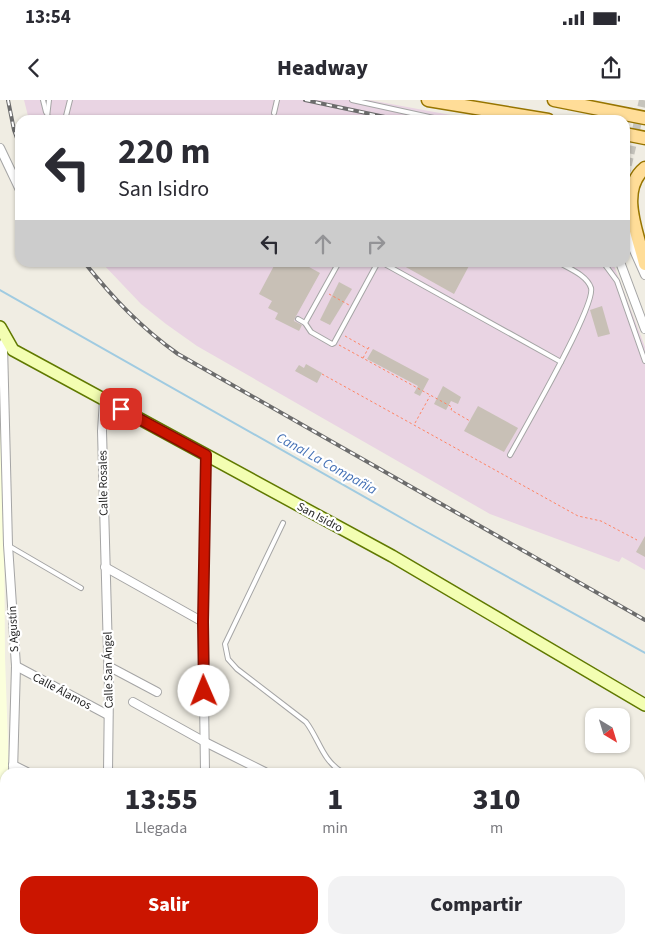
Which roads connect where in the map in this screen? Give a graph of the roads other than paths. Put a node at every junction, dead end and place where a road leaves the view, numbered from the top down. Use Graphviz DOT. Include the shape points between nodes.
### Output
graph roads {
  1 [pos="44,100"];
  2 [pos="49,100"];
  3 [pos="70,100"];
  4 [pos="277,100"];
  5 [pos="352,100"];
  6 [pos="428,100"];
  7 [pos="554,100"];
  8 [pos="274,113"];
  9 [pos="47,115"];
  10 [pos="48,115"];
  11 [pos="67,115"];
  12 [pos="420,115"];
  13 [pos="507,115"];
  14 [pos="630,115"];
  15 [pos="630,115"];
  16 [pos="645,118"];
  17 [pos="630,135"];
  18 [pos="645,138"];
  19 [pos="0,148"];
  20 [pos="645,168"];
  21 [pos="15,180"];
  22 [pos="630,241"];
  23 [pos="645,264"];
  24 [pos="337,267"];
  25 [pos="377,267"];
  26 [pos="389,267"];
  27 [pos="566,267"];
  28 [pos="607,267"];
  29 [pos="622,267"];
  30 [pos="645,276"];
  31 [pos="298,319"];
  32 [pos="305,322"];
  33 [pos="645,330"];
  34 [pos="2,336"];
  35 [pos="645,361"];
  36 [pos="561,362"];
  37 [pos="104,400"];
  38 [pos="206,455"];
  39 [pos="510,455"];
  40 [pos="283,523"];
  41 [pos="8,545"];
  42 [pos="105,567"];
  43 [pos="81,588"];
  44 [pos="203,622"];
  45 [pos="16,666"];
  46 [pos="108,666"];
  47 [pos="157,692"];
  48 [pos="133,702"];
  49 [pos="645,706"];
  50 [pos="108,715"];
  51 [pos="205,742"];
  52 [pos="13,768"];
  53 [pos="108,768"];
  54 [pos="205,768"];
  55 [pos="257,768"];
  56 [pos="337,768"];
  1 -- 9 [label="lane"];
  2 -- 10 [label="lane"];
  3 -- 11 [label="lane"];
  4 -- 8 [label="lane"];
  5 -- 12 [label="lane"];
  6 -- 13 [label="main road"];
  7 -- 15 [label="main road"];
  14 -- 16 [label="main road"];
  17 -- 18 [label="main road"];
  19 -- 21 [label="street"];
  20 -- 23 [label="main road" via="634,181 631,206"];
  22 -- 30 [label="street"];
  24 -- 32 [label="lane"];
  25 -- 32 [label="lane" via="332,344 311,332"];
  26 -- 36 [label="lane"];
  27 -- 36 [label="lane" via="585,279 592,290"];
  28 -- 35 [label="lane" via="617,281"];
  29 -- 33 [label="street"];
  31 -- 32 [label="lane"];
  34 -- 37 [label="main road, San Isidro" via="13,350"];
  34 -- 41 [label="street, S Agustín"];
  36 -- 39 [label="lane"];
  37 -- 38 [label="main road, San Isidro"];
  37 -- 42 [label="street, Calle Rosales"];
  38 -- 44 [label="street"];
  38 -- 49 [label="main road, San Isidro" via="392,556"];
  40 -- 56 [label="lane" via="225,644 228,659 306,722 327,760"];
  41 -- 43 [label="lane"];
  41 -- 45 [label="street, S Agustín"];
  42 -- 44 [label="street"];
  42 -- 46 [label="street, Calle San Ángel"];
  44 -- 51 [label="street"];
  45 -- 50 [label="street, Calle Álamos"];
  45 -- 52 [label="street, S Agustín"];
  46 -- 47 [label="street"];
  46 -- 50 [label="street, Calle San Ángel"];
  48 -- 51 [label="street"];
  50 -- 53 [label="street, Calle San Ángel"];
  51 -- 54 [label="street"];
  51 -- 55 [label="street"];
}
